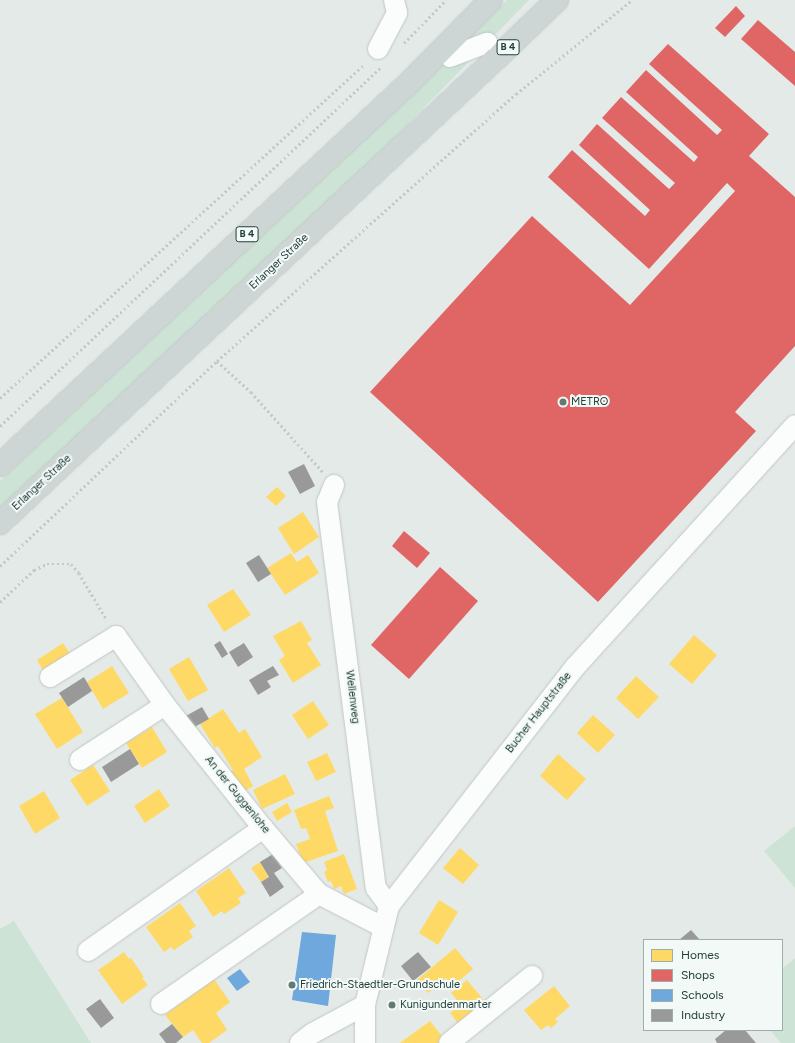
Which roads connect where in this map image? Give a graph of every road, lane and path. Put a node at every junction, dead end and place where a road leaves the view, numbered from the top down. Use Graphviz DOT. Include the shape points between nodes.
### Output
graph roads {
  1 [pos="394,0"];
  2 [pos="446,0"];
  3 [pos="491,0"];
  4 [pos="557,0"];
  5 [pos="632,0"];
  6 [pos="487,43"];
  7 [pos="403,44"];
  8 [pos="380,57"];
  9 [pos="450,57"];
  10 [pos="217,361"];
  11 [pos="0,398"];
  12 [pos="795,425"];
  13 [pos="0,426"];
  14 [pos="0,466"];
  15 [pos="334,485"];
  16 [pos="0,523"];
  17 [pos="0,566"];
  18 [pos="0,602"];
  19 [pos="116,636"];
  20 [pos="50,677"];
  21 [pos="165,705"];
  22 [pos="80,760"];
  23 [pos="263,828"];
  24 [pos="319,894"];
  25 [pos="389,906"];
  26 [pos="383,927"];
  27 [pos="88,951"];
  28 [pos="532,976"];
  29 [pos="161,1004"];
  30 [pos="365,1005"];
  31 [pos="300,1043"];
  32 [pos="365,1043"];
  33 [pos="449,1043"];
  1 -- 8 [label="street" via="397,13"];
  2 -- 7 [label="path"];
  3 -- 14 [label="main road, B 4" via="410,82"];
  4 -- 16 [label="main road, Erlanger Straße / B 4"];
  5 -- 10 [label="path" via="516,94"];
  6 -- 9 [label="street"];
  8 -- 11 [label="path" via="367,62"];
  8 -- 13 [label="path"];
  10 -- 15 [label="path" via="256,398"];
  10 -- 17 [label="path"];
  12 -- 25 [label="street, Bucher Hauptstraße" via="575,667"];
  15 -- 25 [label="street, Wellenweg" via="327,502 376,888"];
  18 -- 19 [label="path" via="34,570 47,564 71,564 79,573"];
  19 -- 20 [label="street"];
  19 -- 21 [label="street, An der Guggenlohe"];
  21 -- 22 [label="street"];
  21 -- 23 [label="street, An der Guggenlohe"];
  23 -- 24 [label="street, An der Guggenlohe"];
  23 -- 27 [label="street"];
  24 -- 26 [label="street, An der Guggenlohe"];
  24 -- 29 [label="street"];
  25 -- 26 [label="street, Bucher Hauptstraße"];
  26 -- 30 [label="street, Bucher Hauptstraße"];
  28 -- 33 [label="street"];
  30 -- 31 [label="street" via="313,1033"];
  30 -- 32 [label="street, Bucher Hauptstraße"];
}
